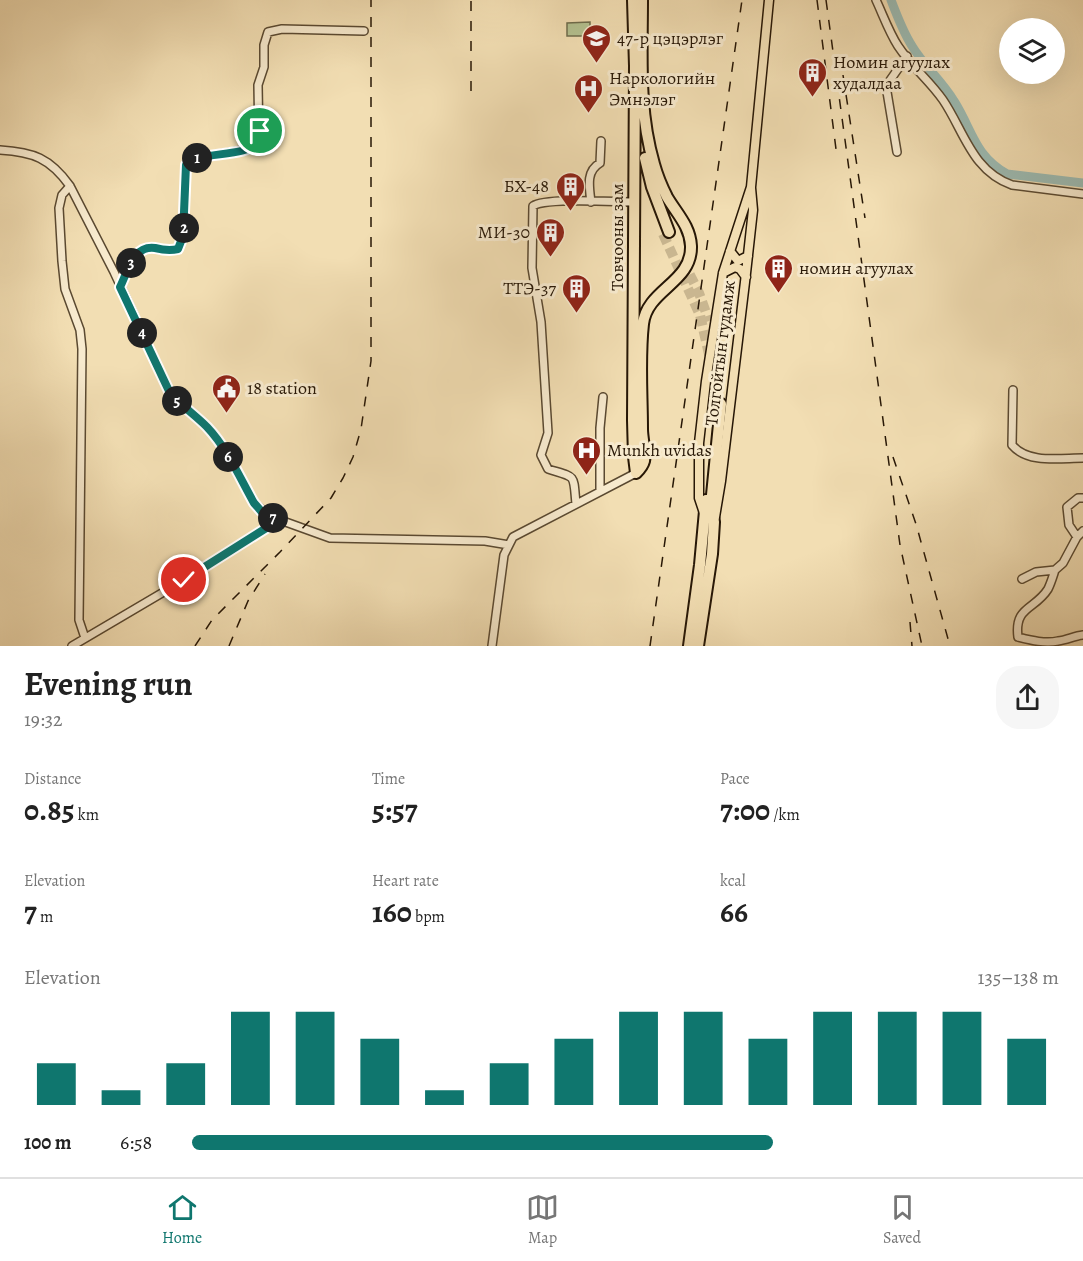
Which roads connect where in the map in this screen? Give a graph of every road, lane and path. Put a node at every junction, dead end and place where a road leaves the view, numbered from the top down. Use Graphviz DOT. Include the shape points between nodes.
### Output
graph roads {
  1 [pos="633,0"];
  2 [pos="642,0"];
  3 [pos="769,0"];
  4 [pos="876,0"];
  5 [pos="364,31"];
  6 [pos="907,56"];
  7 [pos="646,132"];
  8 [pos="601,141"];
  9 [pos="634,142"];
  10 [pos="0,150"];
  11 [pos="897,152"];
  12 [pos="70,186"];
  13 [pos="751,188"];
  14 [pos="1083,194"];
  15 [pos="591,202"];
  16 [pos="633,202"];
  17 [pos="730,251"];
  18 [pos="748,256"];
  19 [pos="723,273"];
  20 [pos="746,277"];
  21 [pos="120,287"];
  22 [pos="1013,390"];
  23 [pos="603,398"];
  24 [pos="1083,458"];
  25 [pos="636,473"];
  26 [pos="600,490"];
  27 [pos="1083,498"];
  28 [pos="576,504"];
  29 [pos="704,513"];
  30 [pos="279,520"];
  31 [pos="714,522"];
  32 [pos="1081,533"];
  33 [pos="509,545"];
  34 [pos="1055,570"];
  35 [pos="1022,579"];
  36 [pos="1083,635"];
  37 [pos="85,638"];
  38 [pos="72,646"];
  39 [pos="492,646"];
  40 [pos="689,646"];
  41 [pos="698,646"];
  1 -- 9 [label="highway, Товчооны зам"];
  2 -- 7 [label="highway, Товчооны зам" via="641,97"];
  3 -- 13 [label="main road, Толгойтын гудамж"];
  4 -- 6 [label="street" via="898,46"];
  5 -- 21 [label="street" via="268,32 258,85 259,144 198,158 186,165 183,236 178,249 142,249"];
  6 -- 11 [label="street" via="886,87"];
  6 -- 14 [label="street" via="944,101 975,157 988,171 1003,182"];
  7 -- 9 [label="highway" via="643,149 666,233 648,198"];
  7 -- 25 [label="highway, Товчооны зам" via="658,177 688,229 691,248 683,272 654,297 644,317 644,460"];
  8 -- 15 [label="street" via="600,163 592,167 589,175"];
  9 -- 16 [label="highway, Товчооны зам"];
  10 -- 12 [label="street" via="40,157 51,163"];
  12 -- 21 [label="street"];
  12 -- 37 [label="street" via="60,201 58,215 64,282 82,349 79,620"];
  13 -- 17 [label="main road, Толгойтын гудамж"];
  13 -- 18 [label="main road, Толгойтын гудамж"];
  15 -- 16 [label="street"];
  15 -- 28 [label="street" via="536,204 531,223 548,433 541,455 548,469 568,473 574,479"];
  16 -- 25 [label="highway, Товчооны зам"];
  17 -- 18 [label="main road" via="738,261"];
  17 -- 19 [label="main road, Толгойтын гудамж"];
  18 -- 20 [label="main road, Толгойтын гудамж"];
  19 -- 20 [label="main road" via="735,267"];
  19 -- 29 [label="main road, Толгойтын гудамж" via="699,443 699,498"];
  20 -- 31 [label="main road, Толгойтын гудамж"];
  21 -- 30 [label="street" via="169,391 219,443 254,503"];
  22 -- 24 [label="street" via="1012,445 1017,451 1025,456"];
  23 -- 26 [label="street"];
  25 -- 26 [label="street"];
  26 -- 28 [label="street"];
  27 -- 32 [label="street" via="1067,507 1069,525 1077,537"];
  28 -- 33 [label="street" via="521,532"];
  29 -- 31 [label="highway" via="718,406 711,505"];
  29 -- 40 [label="highway"];
  30 -- 33 [label="street" via="330,538"];
  30 -- 37 [label="street"];
  31 -- 41 [label="highway"];
  32 -- 34 [label="street"];
  33 -- 39 [label="street" via="504,555"];
  34 -- 35 [label="street" via="1036,572"];
  34 -- 36 [label="street" via="1048,589 1016,623 1018,637 1057,642"];
  37 -- 38 [label="street"];
}
